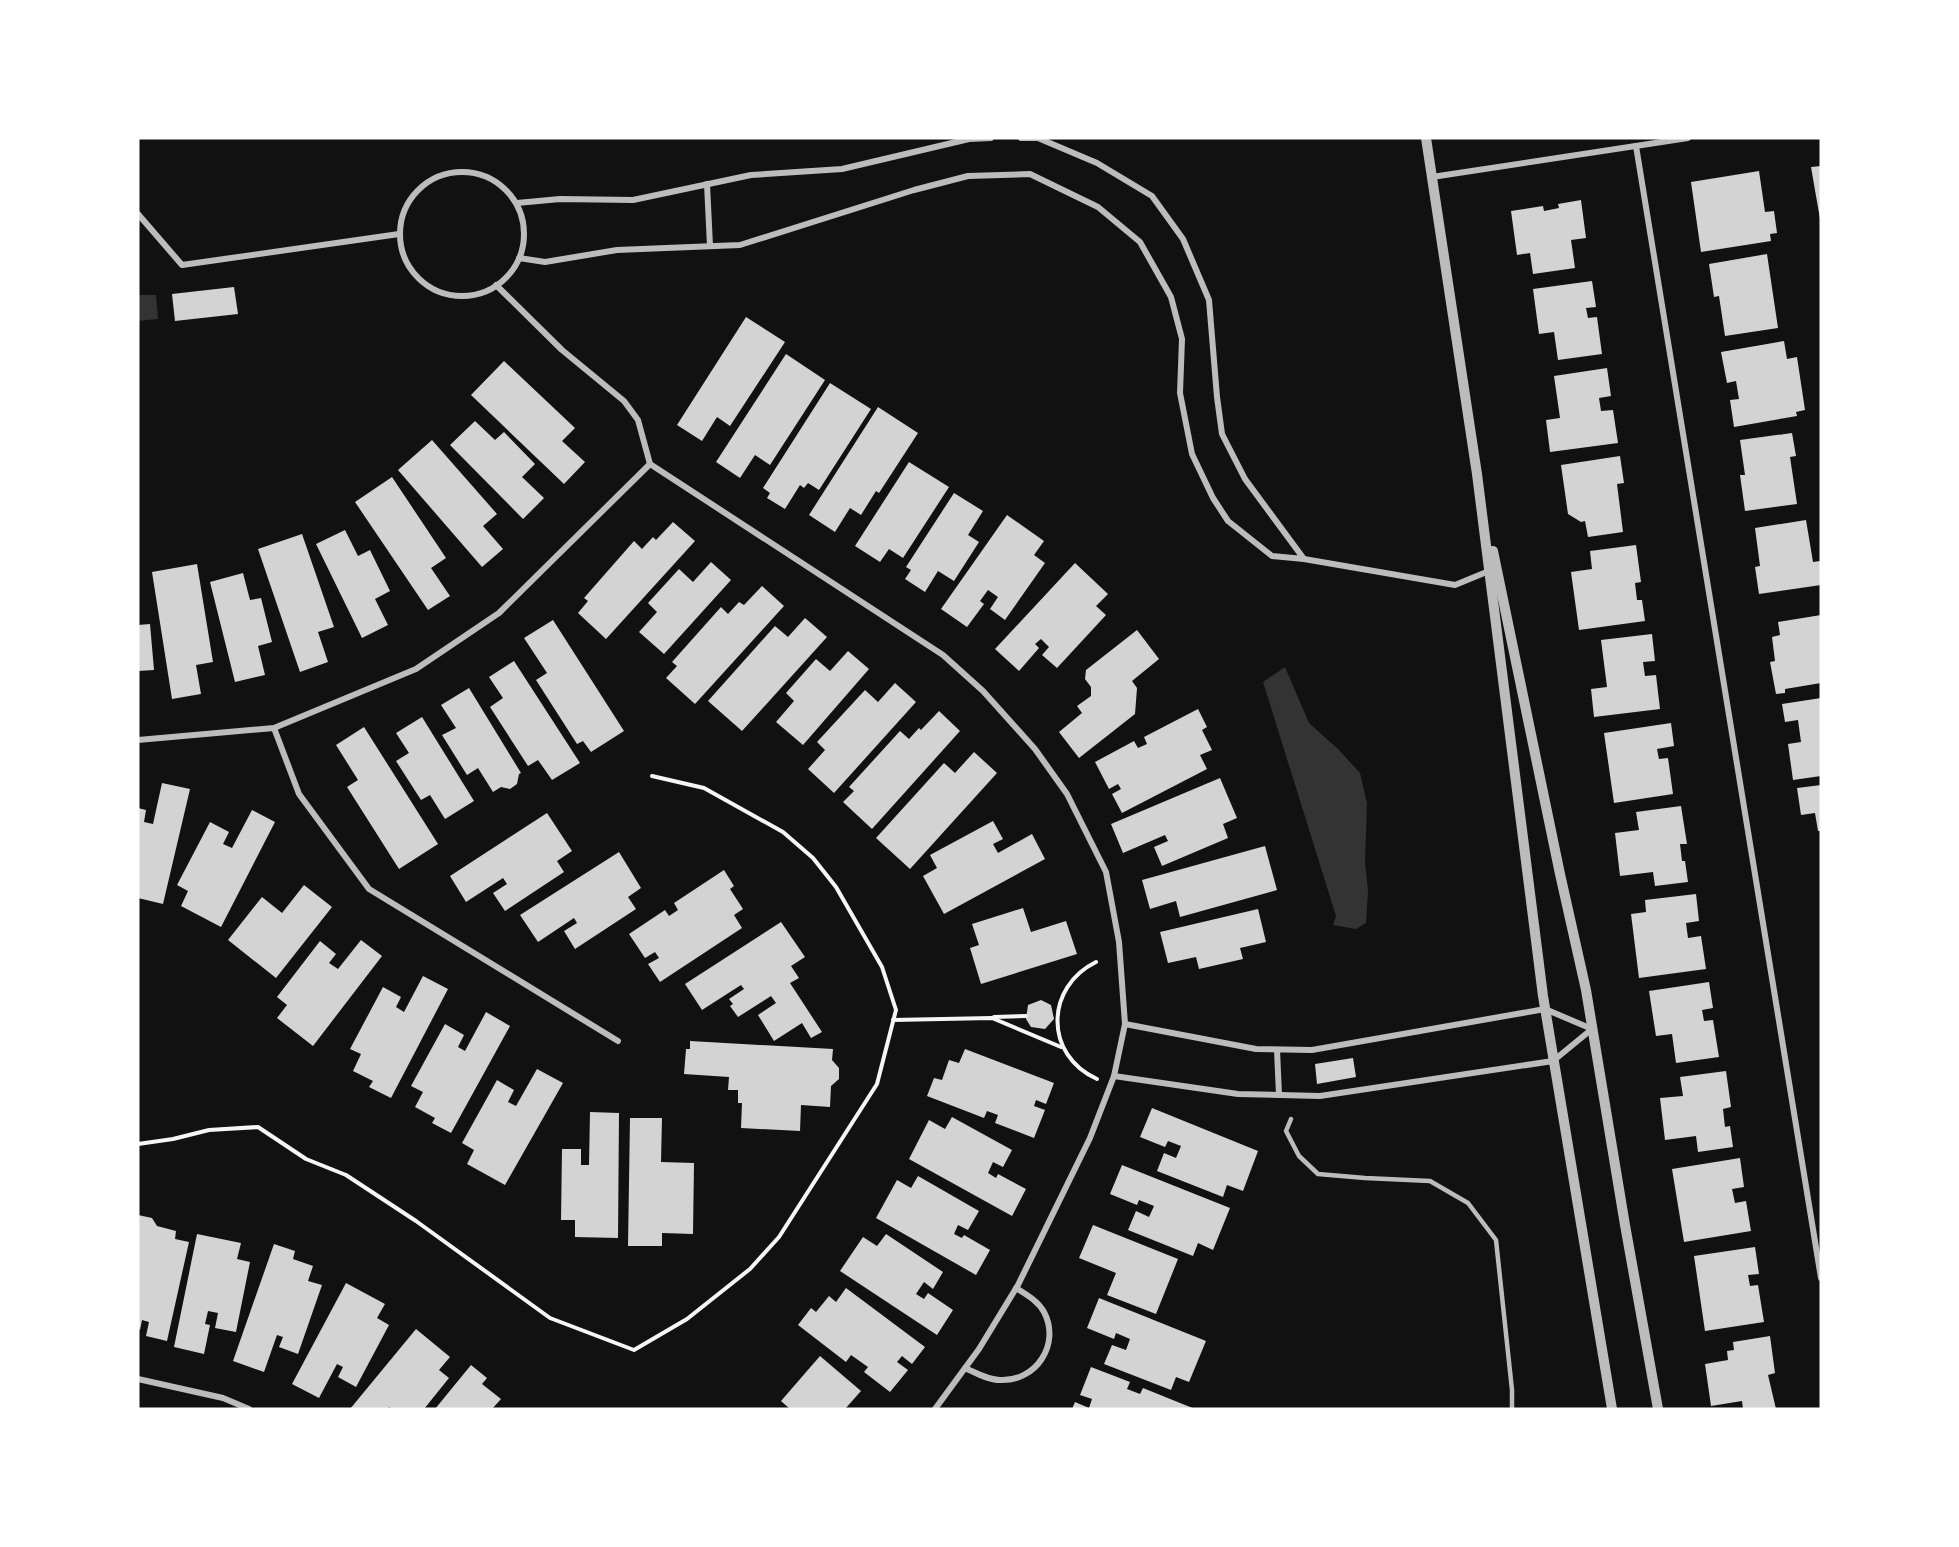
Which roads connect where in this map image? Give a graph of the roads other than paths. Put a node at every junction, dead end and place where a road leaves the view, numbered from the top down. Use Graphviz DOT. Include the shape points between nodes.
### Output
graph roads {
  1 [pos="991,138"];
  2 [pos="1021,138"];
  3 [pos="1426,138"];
  4 [pos="1688,138"];
  5 [pos="1636,146"];
  6 [pos="1432,177"];
  7 [pos="707,184"];
  8 [pos="516,203"];
  9 [pos="138,214"];
  10 [pos="399,234"];
  11 [pos="710,246"];
  12 [pos="519,258"];
  13 [pos="496,285"];
  14 [pos="650,464"];
  15 [pos="1477,474"];
  16 [pos="1304,559"];
  17 [pos="1489,571"];
  18 [pos="274,728"];
  19 [pos="138,740"];
  20 [pos="1545,1009"];
  21 [pos="1125,1024"];
  22 [pos="1592,1029"];
  23 [pos="618,1041"];
  24 [pos="1277,1050"];
  25 [pos="1552,1061"];
  26 [pos="1114,1076"];
  27 [pos="1279,1095"];
  28 [pos="1291,1119"];
  29 [pos="1821,1278"];
  30 [pos="1016,1288"];
  31 [pos="965,1368"];
  32 [pos="138,1379"];
  33 [pos="249,1409"];
  34 [pos="935,1409"];
  35 [pos="1512,1409"];
  36 [pos="1612,1409"];
  37 [pos="1658,1409"];
  1 -- 7 [label="street" via="969,139 842,169 751,175"];
  2 -- 16 [label="street" via="1038,138 1097,163 1152,196 1183,239 1209,300 1222,434 1245,479"];
  3 -- 6 [label="street"];
  4 -- 5 [label="street"];
  5 -- 6 [label="street"];
  5 -- 29 [label="street"];
  6 -- 15 [label="street"];
  7 -- 8 [label="street" via="633,200"];
  7 -- 11 [label="street"];
  8 -- 10 [label="street" via="503,187 485,176 445,174 426,182 412,196 402,214"];
  8 -- 12 [label="street" via="523,223 524,244"];
  9 -- 10 [label="street" via="182,265"];
  10 -- 13 [label="street" via="402,254 412,272 426,285 444,294 465,296"];
  11 -- 12 [label="street" via="617,250 545,262"];
  11 -- 16 [label="street" via="740,244 968,176 1030,174 1098,207 1140,242 1171,297 1182,339 1180,393 1192,454 1214,498 1228,521 1272,556"];
  12 -- 13 [label="street"];
  13 -- 14 [label="street" via="562,350 624,402 638,420"];
  14 -- 18 [label="street" via="499,613 416,669"];
  14 -- 21 [label="street" via="943,655 983,691 1035,749 1067,794 1107,872 1119,942"];
  15 -- 17 [label="street"];
  15 -- 22 [label="street"];
  16 -- 17 [label="street" via="1455,585"];
  17 -- 20 [label="street"];
  18 -- 19 [label="street"];
  18 -- 23 [label="street" via="299,794 369,889"];
  20 -- 22 [label="street"];
  20 -- 24 [label="street" via="1312,1050"];
  20 -- 25 [label="street"];
  21 -- 24 [label="street"];
  21 -- 26 [label="street"];
  22 -- 25 [label="street"];
  22 -- 37 [label="street"];
  24 -- 27 [label="street"];
  25 -- 27 [label="street" via="1320,1096"];
  25 -- 36 [label="street"];
  26 -- 27 [label="street" via="1238,1094"];
  26 -- 30 [label="street" via="1090,1138"];
  28 -- 35 [label="lane" via="1286,1131 1299,1156 1318,1173 1430,1181 1468,1203 1496,1240"];
  30 -- 31 [label="street"];
  30 -- 31 [label="street" via="1043,1311 1049,1324 1046,1353 1033,1370 1014,1380 999,1381"];
  31 -- 34 [label="street"];
  32 -- 33 [label="street" via="223,1398"];
}
